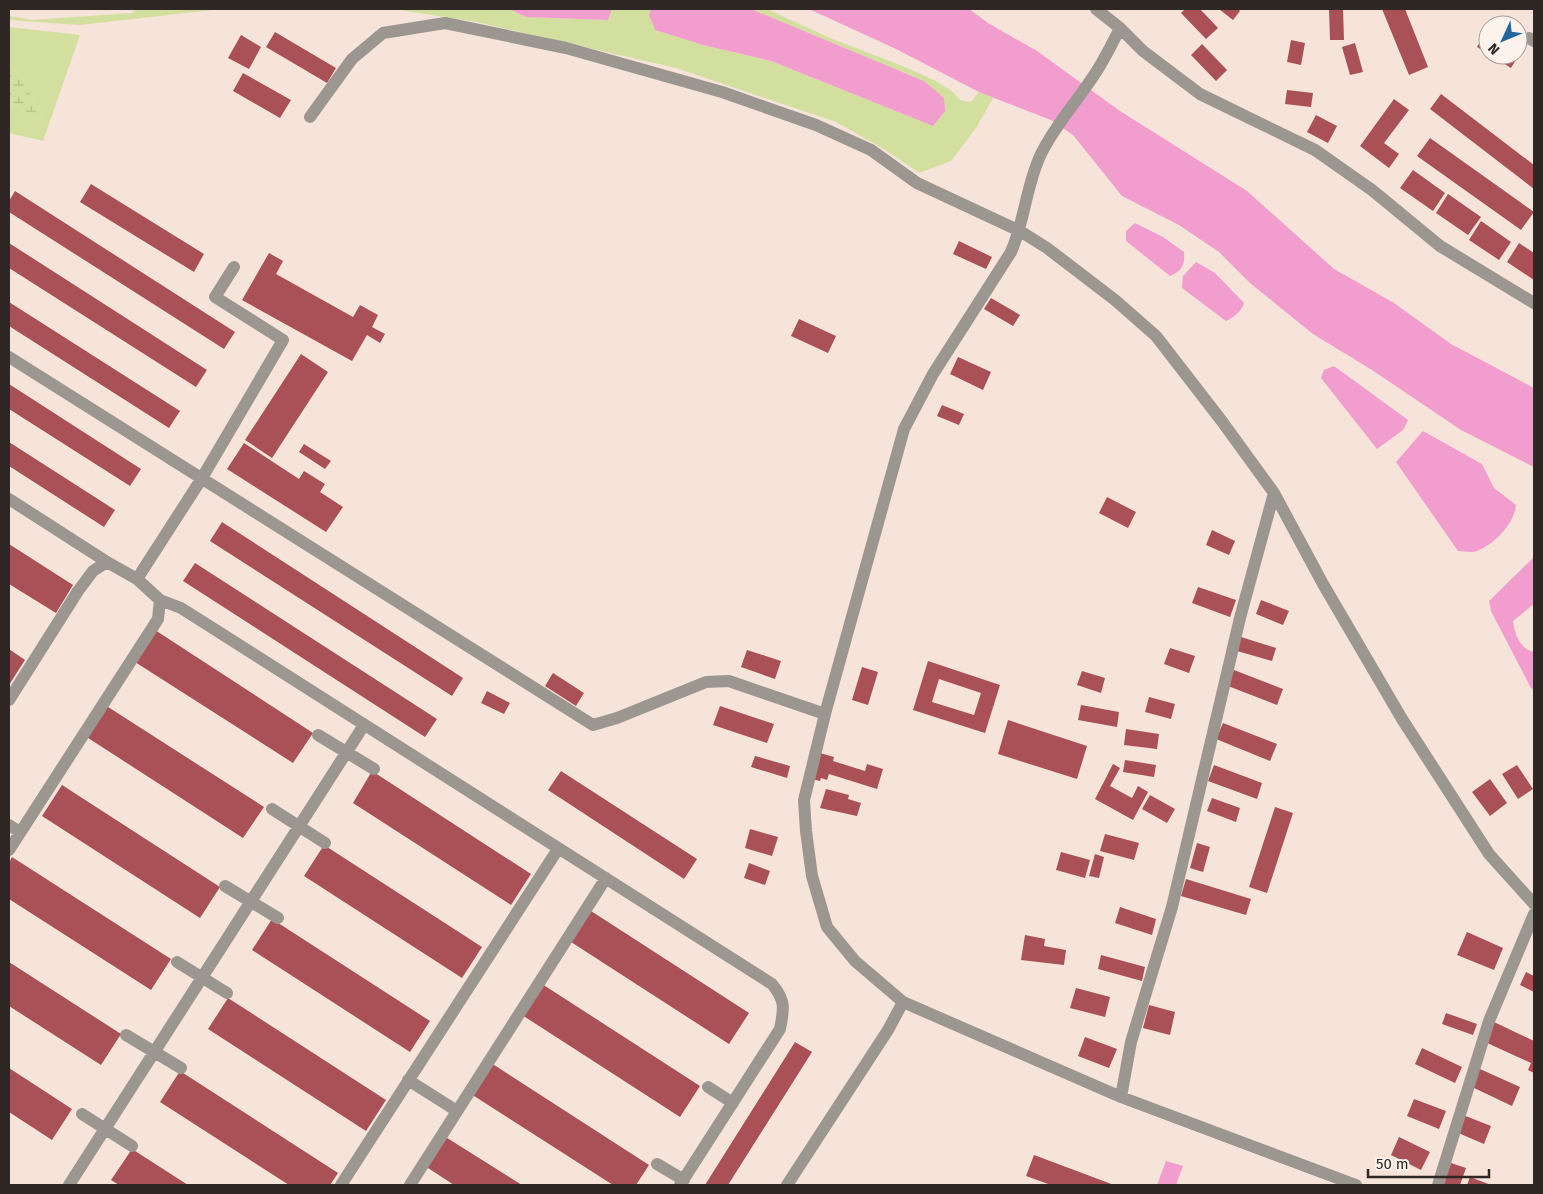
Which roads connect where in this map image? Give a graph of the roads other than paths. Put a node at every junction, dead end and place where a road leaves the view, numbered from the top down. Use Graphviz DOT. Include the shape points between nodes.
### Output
graph roads {
  1 [pos="1096,9"];
  2 [pos="1120,28"];
  3 [pos="310,117"];
  4 [pos="1020,231"];
  5 [pos="234,267"];
  6 [pos="1534,303"];
  7 [pos="9,357"];
  8 [pos="202,478"];
  9 [pos="1274,493"];
  10 [pos="9,498"];
  11 [pos="107,562"];
  12 [pos="137,580"];
  13 [pos="160,600"];
  14 [pos="9,700"];
  15 [pos="825,714"];
  16 [pos="364,725"];
  17 [pos="318,735"];
  18 [pos="347,752"];
  19 [pos="374,769"];
  20 [pos="272,809"];
  21 [pos="9,825"];
  22 [pos="299,826"];
  23 [pos="20,832"];
  24 [pos="325,843"];
  25 [pos="558,848"];
  26 [pos="9,850"];
  27 [pos="606,878"];
  28 [pos="225,886"];
  29 [pos="251,902"];
  30 [pos="1534,904"];
  31 [pos="1534,914"];
  32 [pos="278,918"];
  33 [pos="177,962"];
  34 [pos="202,977"];
  35 [pos="227,993"];
  36 [pos="903,1002"];
  37 [pos="126,1035"];
  38 [pos="155,1052"];
  39 [pos="181,1068"];
  40 [pos="408,1080"];
  41 [pos="708,1087"];
  42 [pos="1121,1097"];
  43 [pos="733,1103"];
  44 [pos="458,1111"];
  45 [pos="82,1114"];
  46 [pos="106,1129"];
  47 [pos="132,1146"];
  48 [pos="658,1164"];
  49 [pos="682,1183"];
  50 [pos="69,1185"];
  51 [pos="341,1185"];
  52 [pos="410,1185"];
  53 [pos="787,1185"];
  54 [pos="1356,1185"];
  55 [pos="1438,1185"];
  1 -- 2 [label="street"];
  2 -- 4 [label="street" via="1092,79 1055,129 1041,155 1028,191"];
  2 -- 6 [label="street" via="1143,51 1200,94 1316,150 1372,190 1440,246"];
  3 -- 4 [label="street" via="352,59 383,33 445,23 575,51 722,92 816,125 871,150 917,183"];
  4 -- 9 [label="street" via="1115,300 1156,336"];
  4 -- 15 [label="street" via="1011,252 933,374 904,428"];
  5 -- 8 [label="street" via="215,297 283,340"];
  7 -- 8 [label="street"];
  8 -- 12 [label="street"];
  8 -- 15 [label="street" via="593,725 706,682 729,681"];
  9 -- 30 [label="street" via="1402,719 1489,854"];
  9 -- 42 [label="street" via="1240,618 1172,907 1131,1042"];
  10 -- 11 [label="street"];
  11 -- 12 [label="street"];
  11 -- 14 [label="street" via="93,571 78,591"];
  12 -- 13 [label="street"];
  13 -- 16 [label="street" via="181,608"];
  13 -- 23 [label="street" via="158,620"];
  15 -- 36 [label="street" via="804,800 812,876 827,927 856,961"];
  16 -- 18 [label="street"];
  16 -- 25 [label="street"];
  17 -- 18 [label="street"];
  18 -- 19 [label="street"];
  18 -- 22 [label="street"];
  20 -- 22 [label="street"];
  21 -- 23 [label="street"];
  22 -- 24 [label="street"];
  22 -- 29 [label="street"];
  23 -- 26 [label="street"];
  25 -- 27 [label="street"];
  25 -- 40 [label="street"];
  27 -- 43 [label="street" via="772,984 782,996 784,1011 780,1029"];
  27 -- 44 [label="street"];
  28 -- 29 [label="street"];
  29 -- 32 [label="street"];
  29 -- 34 [label="street"];
  31 -- 55 [label="street" via="1489,1021"];
  33 -- 34 [label="street"];
  34 -- 35 [label="street"];
  34 -- 38 [label="street"];
  36 -- 42 [label="street"];
  36 -- 53 [label="street"];
  37 -- 38 [label="street"];
  38 -- 39 [label="street"];
  38 -- 46 [label="street"];
  40 -- 44 [label="street"];
  40 -- 51 [label="street"];
  41 -- 43 [label="street"];
  42 -- 54 [label="street"];
  43 -- 49 [label="street"];
  44 -- 52 [label="street"];
  45 -- 46 [label="street"];
  46 -- 47 [label="street"];
  46 -- 50 [label="street"];
  48 -- 49 [label="street"];
}
